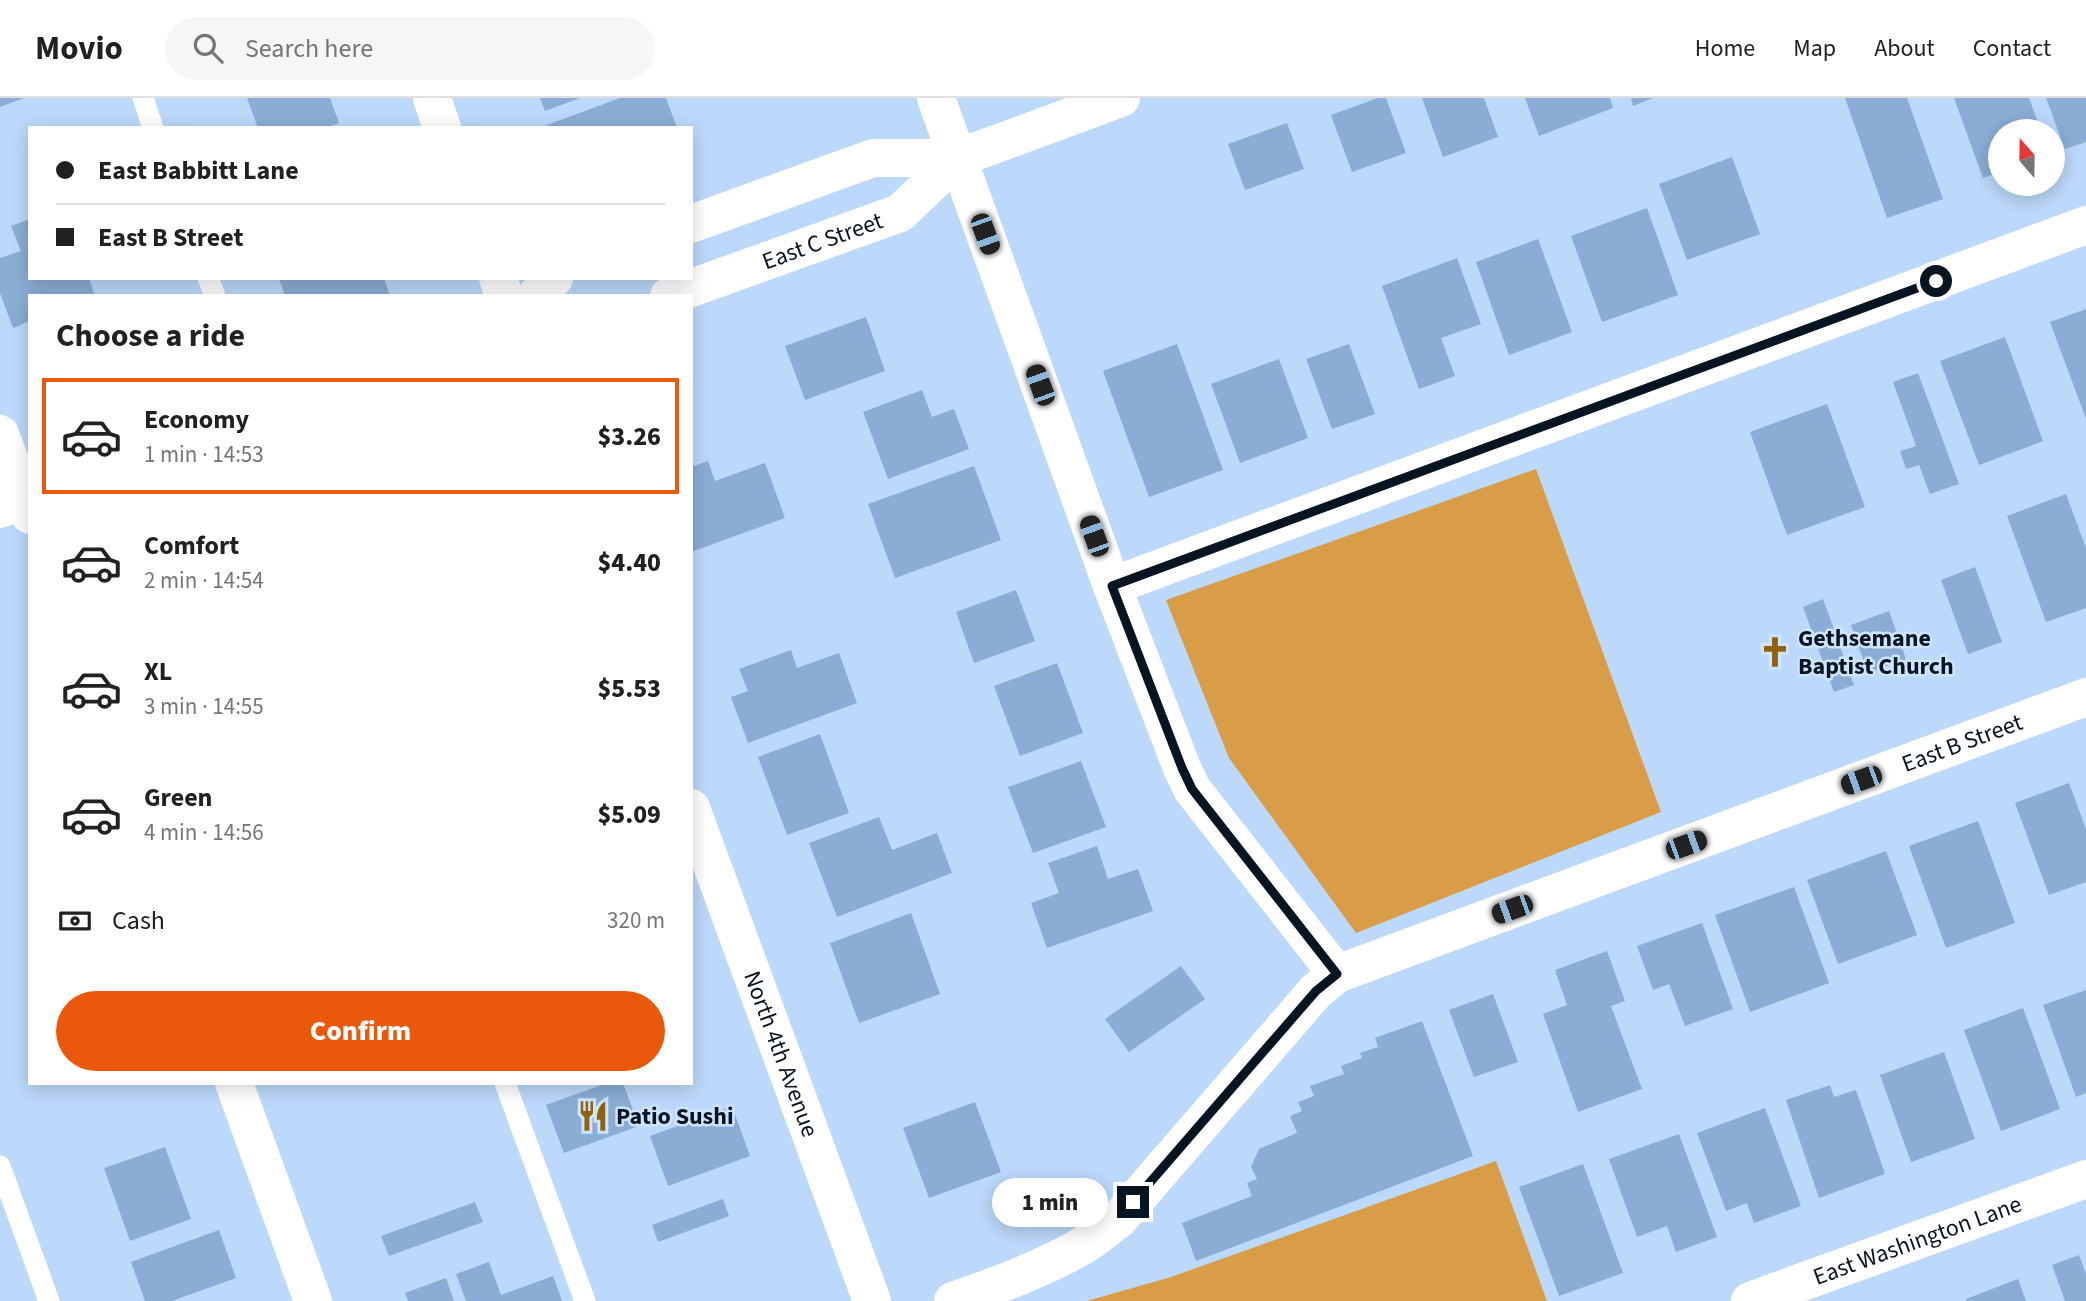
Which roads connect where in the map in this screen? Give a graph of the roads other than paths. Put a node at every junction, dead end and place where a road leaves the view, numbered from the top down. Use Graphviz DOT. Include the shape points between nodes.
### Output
graph roads {
  1 [pos="143,98"];
  2 [pos="432,98"];
  3 [pos="936,98"];
  4 [pos="1121,98"];
  5 [pos="152,126"];
  6 [pos="441,126"];
  7 [pos="958,158"];
  8 [pos="693,223"];
  9 [pos="2086,225"];
  10 [pos="552,280"];
  11 [pos="538,294"];
  12 [pos="675,294"];
  13 [pos="0,434"];
  14 [pos="21,505"];
  15 [pos="1112,586"];
  16 [pos="2086,697"];
  17 [pos="693,813"];
  18 [pos="1337,974"];
  19 [pos="235,1085"];
  20 [pos="506,1085"];
  21 [pos="0,1166"];
  22 [pos="2086,1179"];
  23 [pos="49,1301"];
  24 [pos="313,1301"];
  25 [pos="585,1301"];
  26 [pos="872,1301"];
  27 [pos="953,1301"];
  28 [pos="1750,1301"];
  1 -- 5 [label="lane"];
  2 -- 6 [label="street"];
  3 -- 7 [label="street"];
  4 -- 7 [label="street, East C Street"];
  7 -- 8 [label="street, East C Street" via="873,158"];
  7 -- 12 [label="street, East C Street" via="900,213"];
  7 -- 15 [label="street"];
  9 -- 15 [label="street"];
  10 -- 11 [label="street"];
  13 -- 14 [label="street"];
  15 -- 18 [label="street" via="1192,789"];
  16 -- 18 [label="street, East B Street"];
  17 -- 26 [label="street, North 4th Avenue"];
  18 -- 27 [label="street, East B Street" via="1316,991 1118,1220 1053,1260"];
  19 -- 24 [label="street"];
  20 -- 25 [label="lane"];
  21 -- 23 [label="lane"];
  22 -- 28 [label="street, East Washington Lane"];
}
